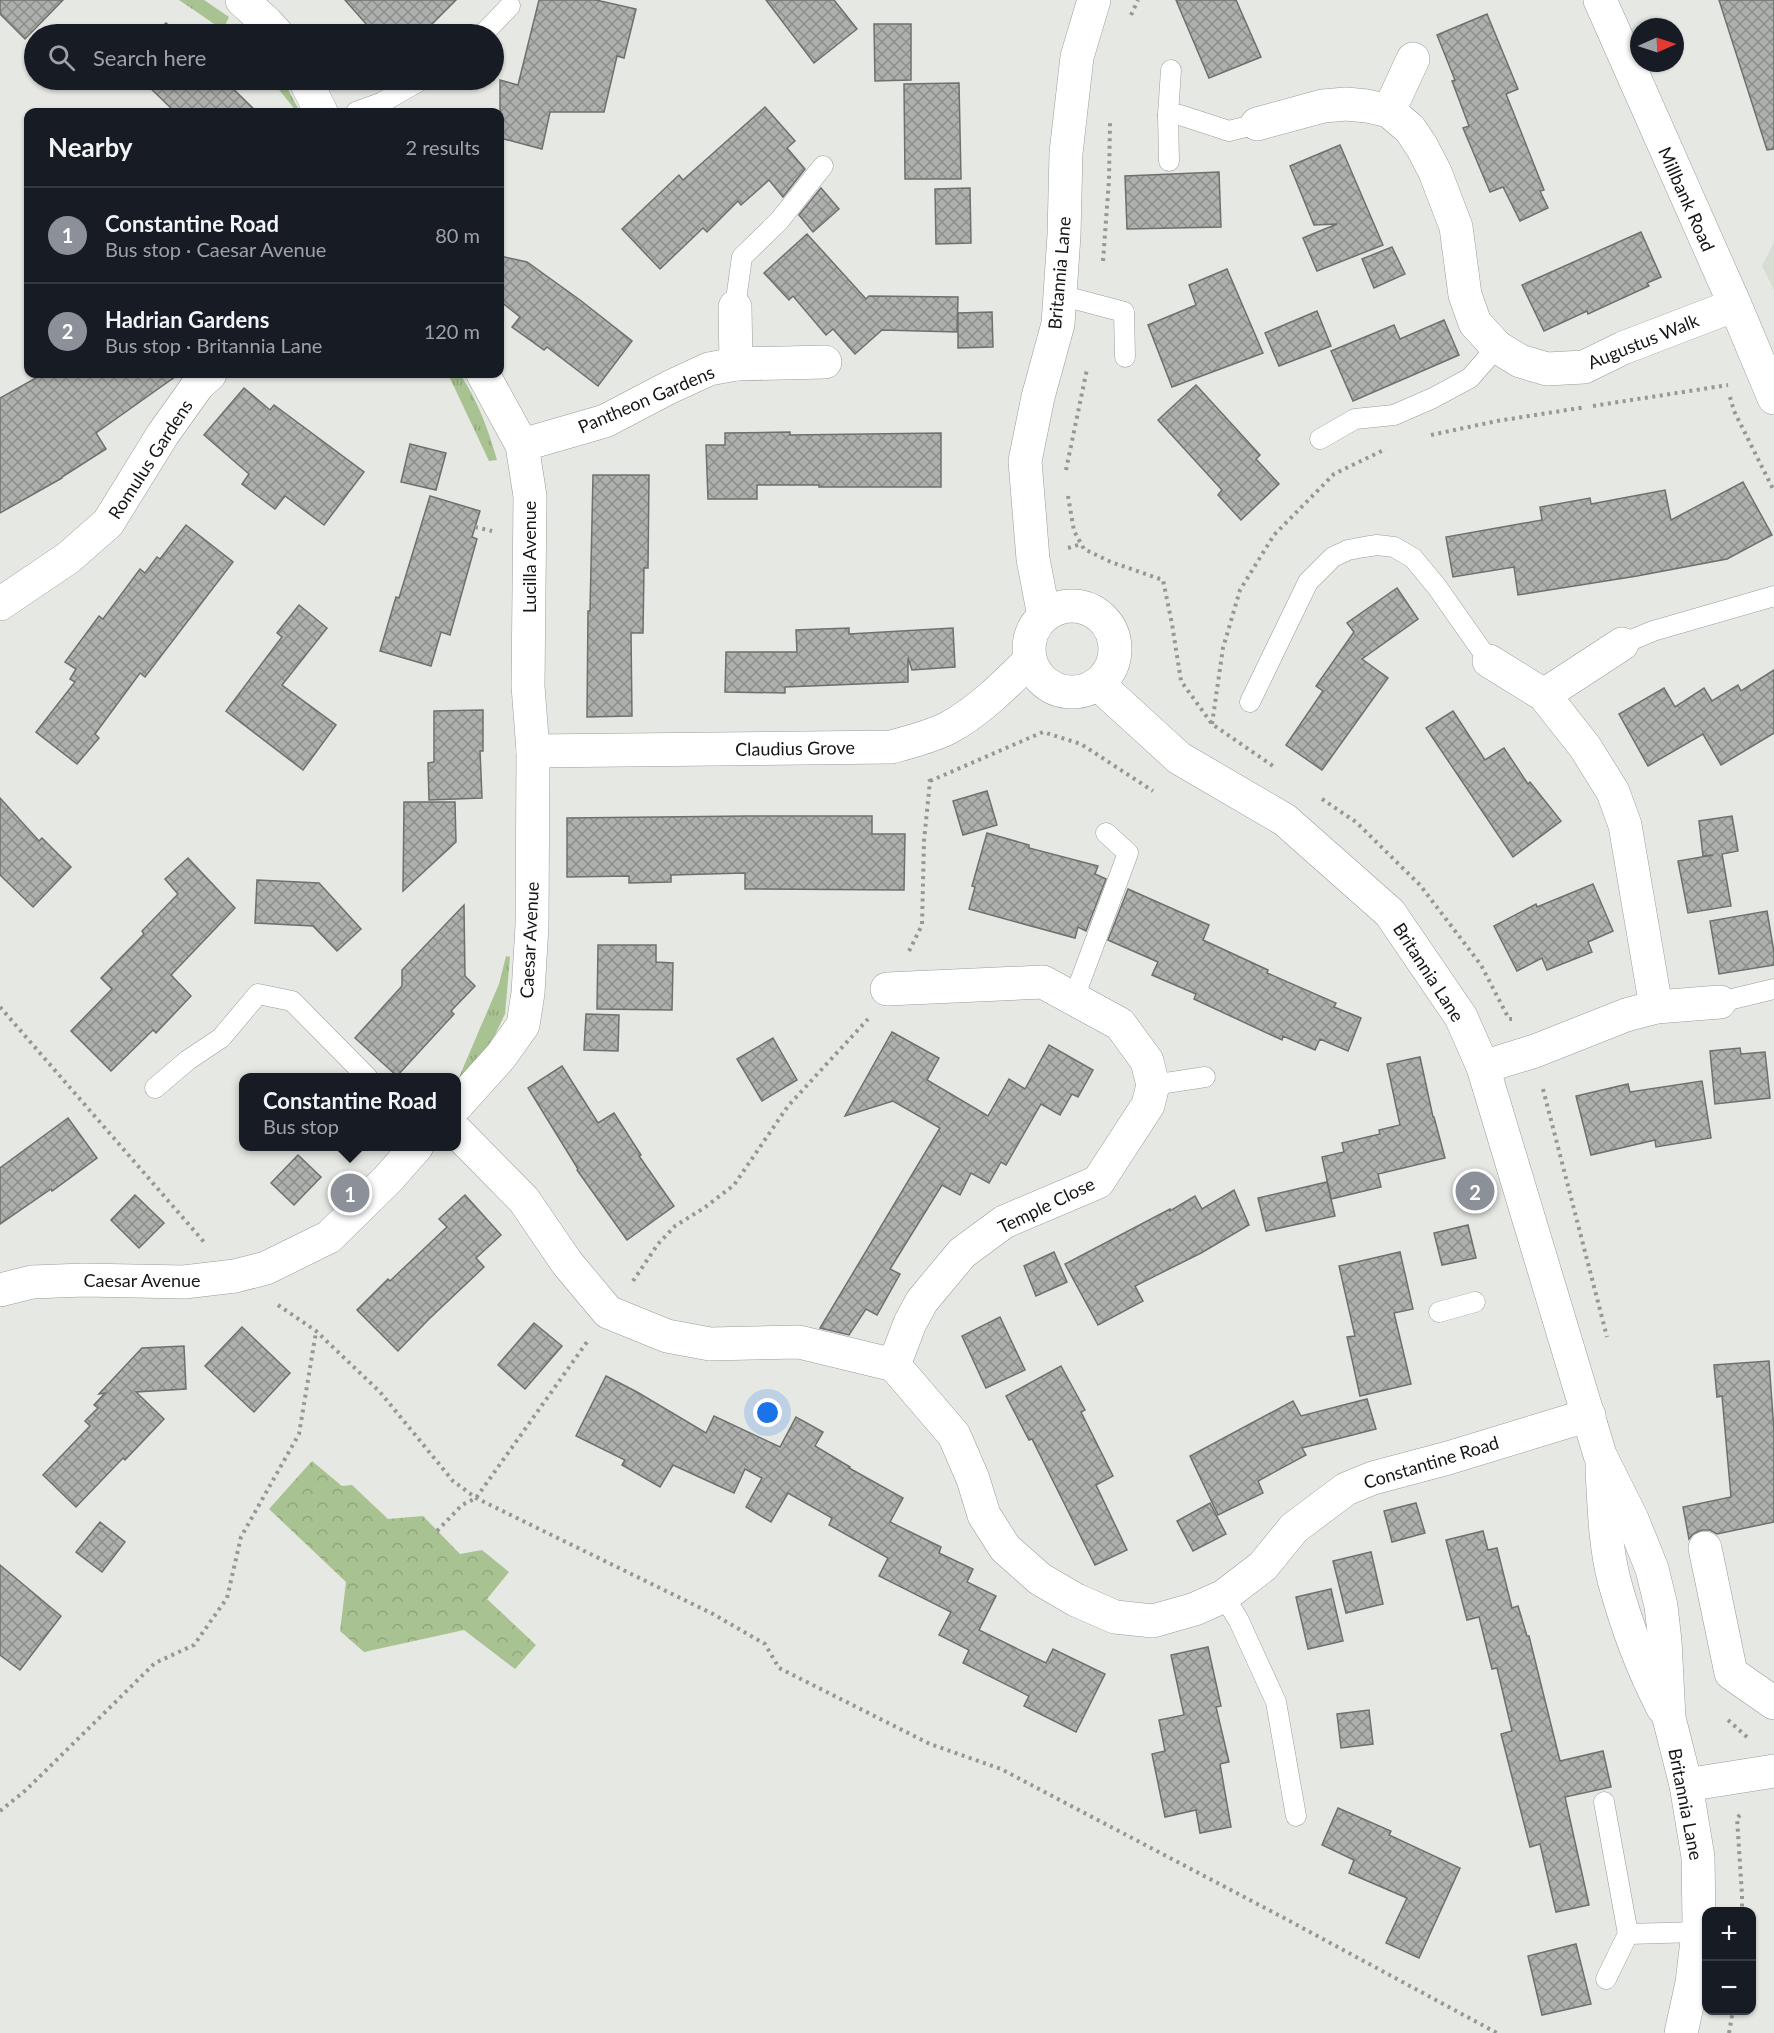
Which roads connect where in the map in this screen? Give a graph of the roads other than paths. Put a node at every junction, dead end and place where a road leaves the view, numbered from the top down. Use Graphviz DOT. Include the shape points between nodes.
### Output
graph roads {
  1 [pos="242,0"];
  2 [pos="1094,0"];
  3 [pos="1600,0"];
  4 [pos="510,6"];
  5 [pos="268,24"];
  6 [pos="493,24"];
  7 [pos="1413,59"];
  8 [pos="1171,70"];
  9 [pos="310,90"];
  10 [pos="404,90"];
  11 [pos="319,108"];
  12 [pos="367,108"];
  13 [pos="1389,111"];
  14 [pos="1168,115"];
  15 [pos="1257,124"];
  16 [pos="1169,161"];
  17 [pos="823,166"];
  18 [pos="1060,295"];
  19 [pos="1735,304"];
  20 [pos="735,307"];
  21 [pos="1497,347"];
  22 [pos="1125,357"];
  23 [pos="825,362"];
  24 [pos="736,364"];
  25 [pos="206,378"];
  26 [pos="485,378"];
  27 [pos="1769,387"];
  28 [pos="1320,439"];
  29 [pos="522,445"];
  30 [pos="1774,596"];
  31 [pos="0,604"];
  32 [pos="1044,616"];
  33 [pos="1622,644"];
  34 [pos="1030,660"];
  35 [pos="1489,661"];
  36 [pos="1098,684"];
  37 [pos="1544,695"];
  38 [pos="1250,702"];
  39 [pos="533,751"];
  40 [pos="1106,832"];
  41 [pos="887,989"];
  42 [pos="1774,989"];
  43 [pos="1074,998"];
  44 [pos="1720,1002"];
  45 [pos="1656,1006"];
  46 [pos="1483,1067"];
  47 [pos="364,1073"];
  48 [pos="1205,1077"];
  49 [pos="1153,1085"];
  50 [pos="155,1088"];
  51 [pos="461,1100"];
  52 [pos="461,1137"];
  53 [pos="413,1151"];
  54 [pos="0,1290"];
  55 [pos="1475,1302"];
  56 [pos="1438,1312"];
  57 [pos="894,1365"];
  58 [pos="1589,1415"];
  59 [pos="1705,1548"];
  60 [pos="1224,1596"];
  61 [pos="1774,1703"];
  62 [pos="1774,1771"];
  63 [pos="1686,1785"];
  64 [pos="1604,1802"];
  65 [pos="1296,1816"];
  66 [pos="1698,1932"];
  67 [pos="1628,1934"];
  68 [pos="1606,1979"];
  69 [pos="1682,2033"];
  1 -- 5 [label="street"];
  2 -- 18 [label="street, Britannia Lane" via="1077,57 1067,143"];
  3 -- 19 [label="street, Millbank Road"];
  4 -- 6 [label="lane"];
  7 -- 13 [label="street"];
  8 -- 14 [label="lane"];
  9 -- 11 [label="street"];
  10 -- 12 [label="lane"];
  13 -- 15 [label="street" via="1356,105 1323,106"];
  13 -- 21 [label="street, Augustus Walk" via="1410,129 1435,172 1456,227 1465,295 1475,323"];
  14 -- 15 [label="lane" via="1180,115 1229,131"];
  14 -- 16 [label="lane"];
  17 -- 20 [label="lane" via="779,221 741,257"];
  18 -- 22 [label="lane" via="1124,312"];
  18 -- 32 [label="street, Britannia Lane" via="1058,324 1025,461 1033,559"];
  19 -- 21 [label="street, Augustus Walk" via="1584,366 1547,369 1520,361"];
  19 -- 27 [label="street, Millbank Road"];
  20 -- 24 [label="street, Pantheon Gardens"];
  21 -- 28 [label="lane" via="1470,378 1433,398 1394,415 1355,419"];
  23 -- 24 [label="street, Pantheon Gardens"];
  24 -- 29 [label="street, Pantheon Gardens" via="709,369 605,421"];
  25 -- 31 [label="street, Romulus Gardens" via="163,434 108,523 68,558"];
  26 -- 29 [label="street, Lucilla Avenue"];
  29 -- 39 [label="street, Lucilla Avenue" via="530,496 528,686"];
  30 -- 33 [label="lane" via="1653,631"];
  32 -- 34 [label="street" via="1031,635"];
  32 -- 36 [label="street" via="1057,608 1072,606 1090,609 1103,618 1112,630 1116,656 1111,670"];
  33 -- 37 [label="street"];
  34 -- 36 [label="street" via="1041,680 1053,689 1069,693"];
  34 -- 39 [label="street, Claudius Grove" via="997,693 949,727 891,747"];
  35 -- 37 [label="street"];
  35 -- 38 [label="lane" via="1413,558 1394,547 1364,547 1333,558 1308,582"];
  36 -- 46 [label="street, Britannia Lane" via="1179,758 1285,820 1390,913 1461,1017"];
  37 -- 45 [label="street" via="1586,747 1613,792 1625,825"];
  39 -- 51 [label="street, Caesar Avenue" via="532,925 523,1025"];
  40 -- 43 [label="lane" via="1128,853"];
  41 -- 43 [label="street" via="1043,982"];
  42 -- 44 [label="lane"];
  43 -- 49 [label="street" via="1120,1024 1147,1061"];
  44 -- 45 [label="street"];
  45 -- 46 [label="street"];
  46 -- 58 [label="street, Britannia Lane"];
  47 -- 50 [label="lane" via="292,1001 258,994 221,1038"];
  48 -- 49 [label="lane"];
  49 -- 57 [label="street, Temple Close" via="1148,1105 1098,1182 1004,1222 962,1253 922,1301"];
  52 -- 57 [label="street" via="524,1200 567,1263 608,1312 666,1336 710,1344 799,1342"];
  53 -- 54 [label="street, Caesar Avenue" via="329,1237 266,1268 184,1282 39,1282"];
  55 -- 56 [label="lane"];
  57 -- 60 [label="street, Constantine Road" via="954,1435 984,1515 1005,1548 1040,1579 1115,1617 1153,1621"];
  58 -- 60 [label="street, Constantine Road" via="1346,1489 1294,1528 1263,1566"];
  58 -- 63 [label="street, Britannia Lane" via="1600,1455 1614,1578 1647,1677 1669,1718"];
  59 -- 61 [label="street" via="1731,1673"];
  60 -- 65 [label="lane" via="1276,1702"];
  62 -- 63 [label="street"];
  63 -- 66 [label="street, Britannia Lane" via="1698,1857"];
  64 -- 67 [label="lane"];
  66 -- 67 [label="lane"];
  66 -- 69 [label="street, Britannia Lane"];
  67 -- 68 [label="lane"];
}
